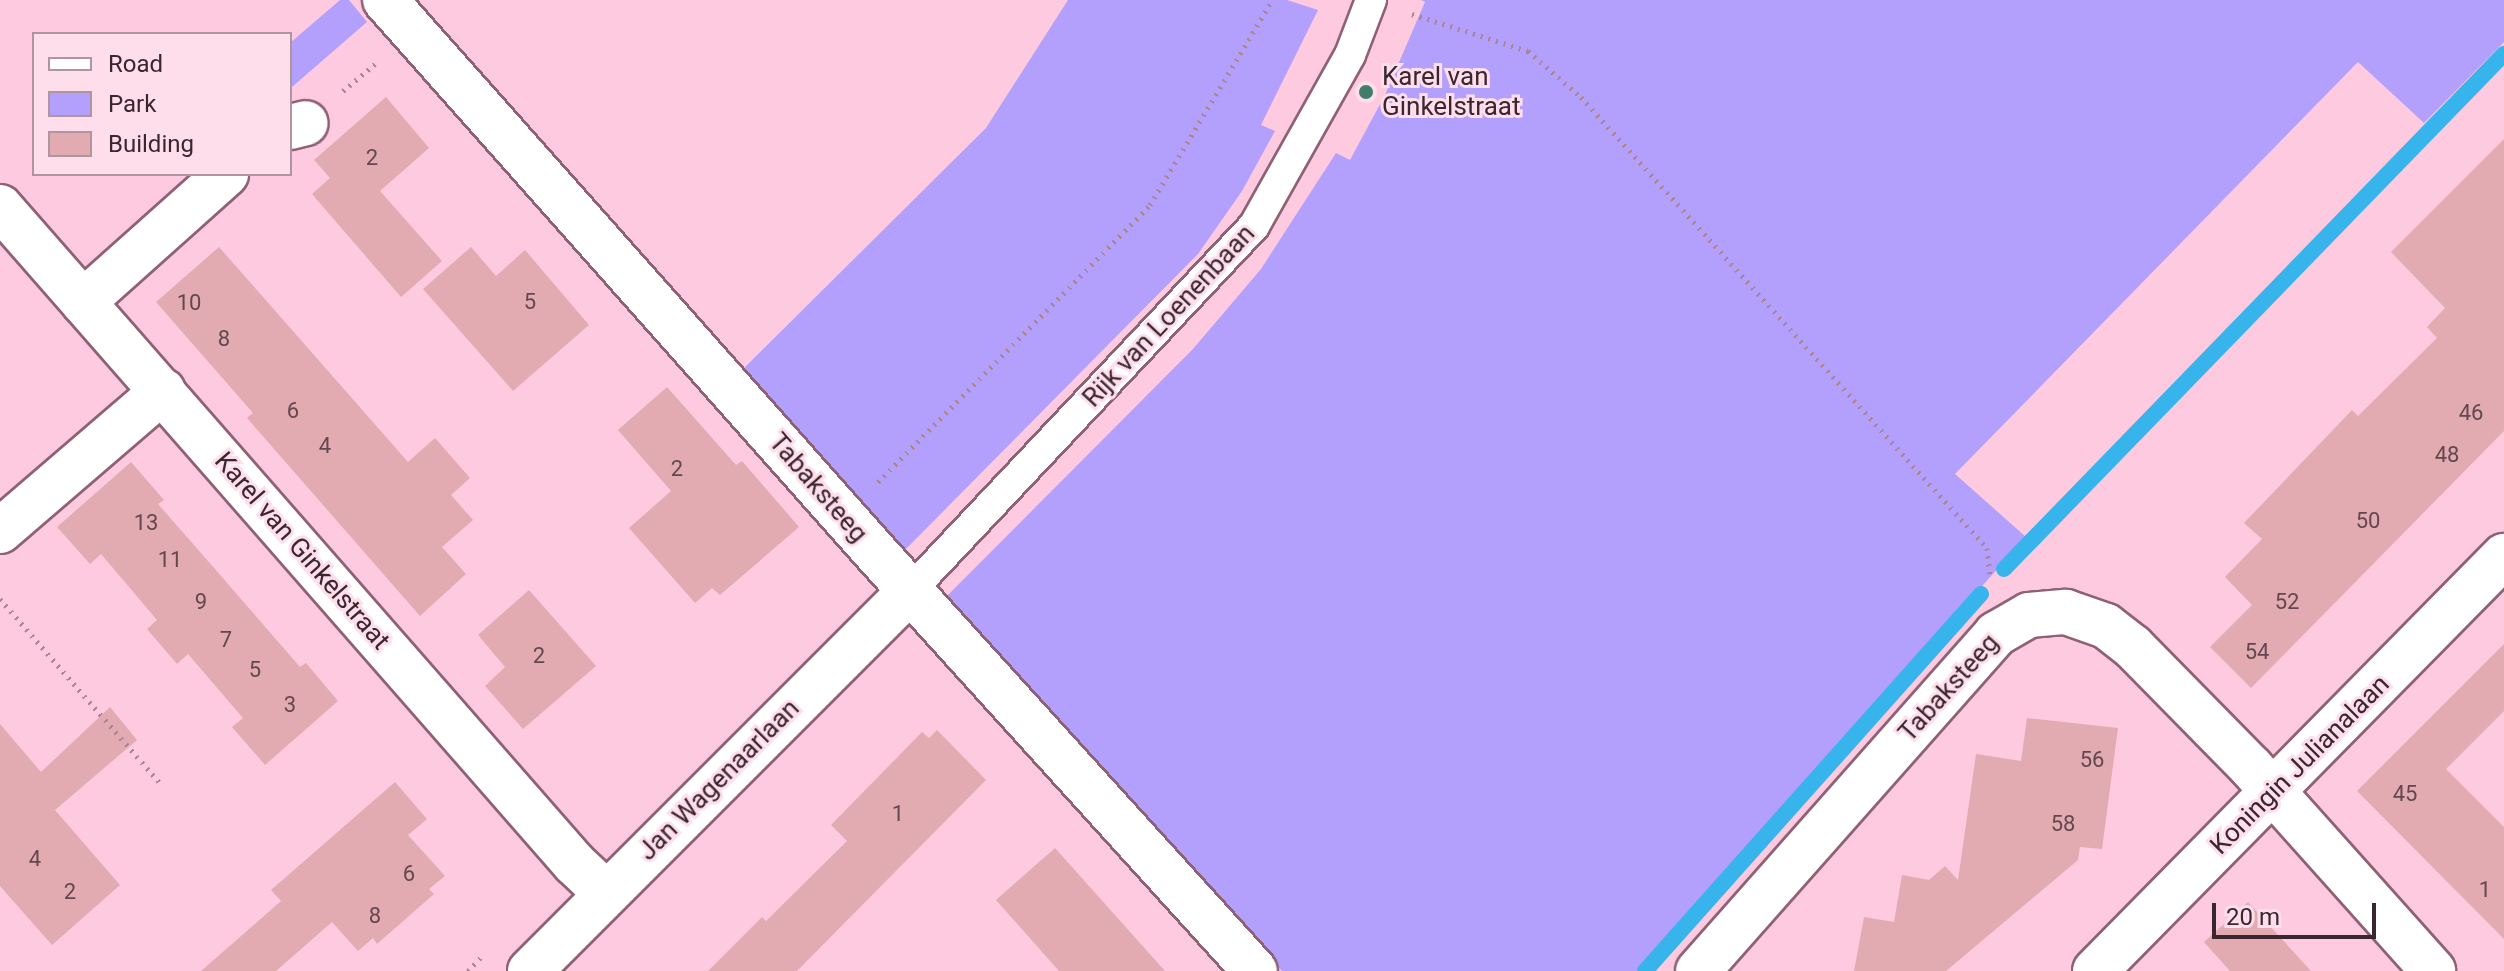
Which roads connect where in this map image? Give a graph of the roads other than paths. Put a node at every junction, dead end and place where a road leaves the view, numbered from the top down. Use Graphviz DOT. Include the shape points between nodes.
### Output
graph roads {
  1 [pos="1371,1"];
  2 [pos="399,15"];
  3 [pos="224,176"];
  4 [pos="0,207"];
  5 [pos="83,302"];
  6 [pos="163,391"];
  7 [pos="0,531"];
  8 [pos="2504,556"];
  9 [pos="910,591"];
  10 [pos="2274,793"];
  11 [pos="606,893"];
  12 [pos="539,968"];
  13 [pos="1255,971"];
  14 [pos="1698,971"];
  15 [pos="2095,971"];
  16 [pos="2433,971"];
  1 -- 9 [label="lane, Rijk van Loenenbaan" via="1350,55 1254,226"];
  2 -- 9 [label="street, Tabaksteeg"];
  3 -- 5 [label="street"];
  4 -- 5 [label="street, Karel van Ginkelstraat"];
  5 -- 6 [label="street, Karel van Ginkelstraat"];
  6 -- 7 [label="street"];
  6 -- 11 [label="street, Karel van Ginkelstraat" via="574,863"];
  8 -- 10 [label="street, Koningin Julianalaan"];
  9 -- 11 [label="street, Jan Wagenaarlaan"];
  9 -- 13 [label="street, Tabaksteeg"];
  10 -- 14 [label="street, Tabaksteeg" via="2118,634 2093,619 2066,612 2029,615 1989,640"];
  10 -- 15 [label="street, Koningin Julianalaan"];
  10 -- 16 [label="street, Tabaksteeg"];
  11 -- 12 [label="street, Jan Wagenaarlaan"];
}
